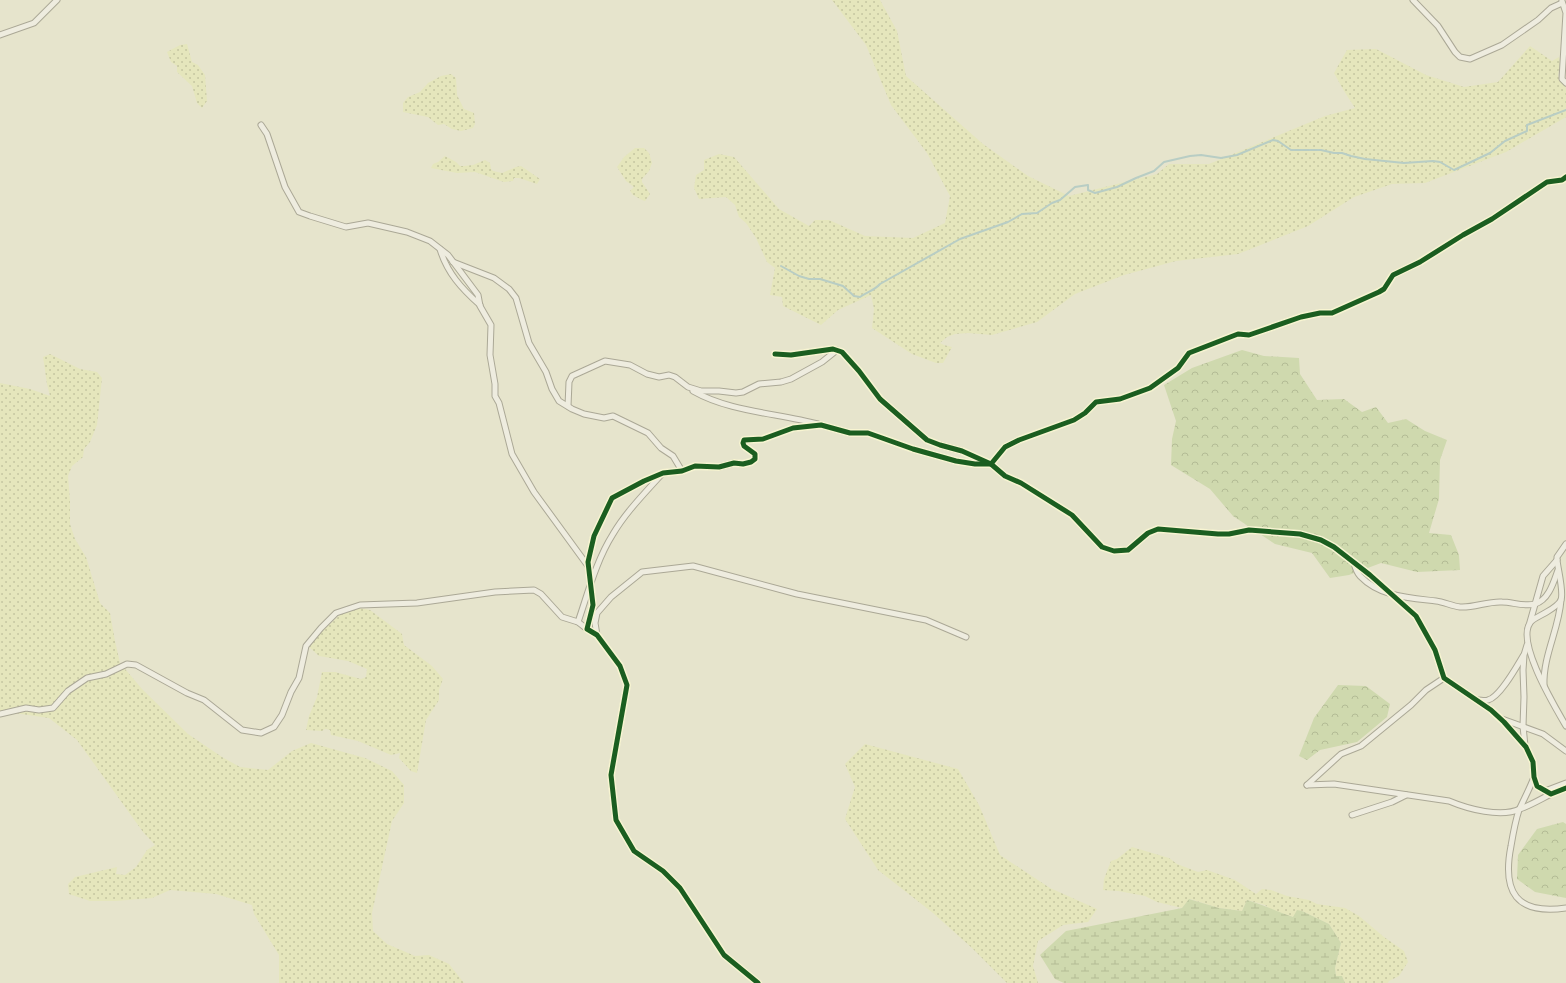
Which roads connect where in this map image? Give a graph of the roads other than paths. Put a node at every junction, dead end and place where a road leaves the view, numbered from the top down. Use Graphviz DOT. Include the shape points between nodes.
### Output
graph roads {
  1 [pos="57,0"];
  2 [pos="1413,0"];
  3 [pos="1562,2"];
  4 [pos="0,35"];
  5 [pos="1566,83"];
  6 [pos="260,125"];
  7 [pos="1566,177"];
  8 [pos="439,248"];
  9 [pos="452,261"];
  10 [pos="480,306"];
  11 [pos="837,350"];
  12 [pos="775,354"];
  13 [pos="688,387"];
  14 [pos="568,406"];
  15 [pos="821,425"];
  16 [pos="991,464"];
  17 [pos="682,471"];
  18 [pos="663,473"];
  19 [pos="1566,544"];
  20 [pos="1557,560"];
  21 [pos="589,567"];
  22 [pos="1558,570"];
  23 [pos="591,585"];
  24 [pos="1392,594"];
  25 [pos="1561,600"];
  26 [pos="1535,604"];
  27 [pos="578,622"];
  28 [pos="1530,622"];
  29 [pos="586,629"];
  30 [pos="597,636"];
  31 [pos="966,636"];
  32 [pos="1527,646"];
  33 [pos="1524,655"];
  34 [pos="1444,678"];
  35 [pos="1544,687"];
  36 [pos="1478,700"];
  37 [pos="0,714"];
  38 [pos="1500,718"];
  39 [pos="1523,726"];
  40 [pos="1566,726"];
  41 [pos="1526,747"];
  42 [pos="1566,751"];
  43 [pos="1534,777"];
  44 [pos="1566,783"];
  45 [pos="1566,788"];
  46 [pos="1545,791"];
  47 [pos="1406,794"];
  48 [pos="1551,794"];
  49 [pos="1520,810"];
  50 [pos="1352,815"];
  51 [pos="1566,908"];
  52 [pos="758,983"];
  1 -- 4 [label="street" via="34,23"];
  2 -- 3 [label="street" via="1438,26 1455,52 1460,57 1470,59 1502,45"];
  3 -- 5 [label="street" via="1566,12 1562,79"];
  6 -- 8 [label="street" via="267,134 285,187 299,212 346,227 368,223 407,232 430,241"];
  7 -- 16 [label="street" via="1547,182 1492,219 1393,276 1379,292 1332,313 1301,317 1249,335 1238,334 1189,353 1178,368 1150,388 1120,399 1096,402 1074,420 1005,447"];
  8 -- 9 [label="street"];
  8 -- 10 [label="street" via="446,269"];
  9 -- 10 [label="street" via="478,295"];
  9 -- 14 [label="street" via="494,278 509,289 516,298 529,343 546,372 552,389 559,400"];
  10 -- 21 [label="street" via="491,325 490,355 495,396 512,454 534,492"];
  11 -- 12 [label="street" via="791,355"];
  11 -- 13 [label="street" via="791,379 759,384 743,392 701,391"];
  11 -- 16 [label="street" via="852,363 880,399 927,440"];
  13 -- 14 [label="street" via="669,375 647,374 630,365 606,361 572,376 569,382"];
  13 -- 15 [label="street" via="712,400 749,411"];
  14 -- 17 [label="street" via="584,414 604,418 613,416 648,433 661,448 673,456"];
  15 -- 16 [label="street" via="850,432 868,433 956,461"];
  15 -- 17 [label="street" via="793,428 763,439 744,440 744,446 755,454 752,462 719,467 695,466"];
  16 -- 24 [label="street" via="1005,476 1072,515 1102,547 1114,551 1128,550 1148,532 1158,529 1218,534 1249,530 1300,534 1334,548"];
  17 -- 18 [label="street"];
  18 -- 21 [label="street" via="644,480 612,498 594,536"];
  18 -- 23 [label="street" via="632,507 612,535"];
  19 -- 20 [label="street"];
  20 -- 22 [label="street"];
  20 -- 26 [label="street" via="1543,576"];
  21 -- 23 [label="street"];
  22 -- 25 [label="street"];
  22 -- 26 [label="street" via="1554,584 1544,599"];
  23 -- 27 [label="street"];
  23 -- 29 [label="street" via="593,605"];
  24 -- 26 [label="street" via="1459,607 1503,602"];
  24 -- 34 [label="street" via="1416,616 1435,650"];
  25 -- 28 [label="street" via="1555,607"];
  25 -- 35 [label="street" via="1560,614 1545,668"];
  26 -- 28 [label="street"];
  27 -- 29 [label="street"];
  27 -- 37 [label="street" via="562,617 541,594 526,589 418,603 360,605 336,612 306,646 299,678 282,715 274,726 261,734 242,730 204,700 136,665 127,664 106,674 87,678 68,691 52,708 26,708"];
  28 -- 32 [label="street"];
  29 -- 30 [label="street"];
  30 -- 31 [label="street" via="597,613 611,597 642,572 693,566 797,594 926,620"];
  30 -- 52 [label="street" via="620,666 627,685 611,775 616,820 634,851 663,871 680,888 724,955"];
  32 -- 33 [label="street"];
  32 -- 35 [label="street"];
  33 -- 36 [label="street" via="1497,694 1489,700"];
  33 -- 39 [label="street"];
  34 -- 36 [label="street"];
  34 -- 47 [label="street" via="1426,690 1361,746 1340,754 1308,785 1334,784"];
  35 -- 40 [label="street"];
  36 -- 38 [label="street"];
  38 -- 39 [label="street"];
  38 -- 41 [label="street"];
  39 -- 41 [label="street"];
  39 -- 42 [label="street" via="1543,734"];
  41 -- 43 [label="street" via="1533,762"];
  43 -- 46 [label="street" via="1537,786"];
  43 -- 49 [label="street"];
  44 -- 46 [label="street"];
  45 -- 48 [label="street"];
  46 -- 48 [label="street"];
  47 -- 49 [label="street" via="1450,801 1477,810 1503,813"];
  47 -- 50 [label="street" via="1392,802"];
  48 -- 49 [label="street"];
  49 -- 51 [label="street" via="1513,830 1507,865 1509,882 1515,895 1524,904 1534,907"];
}
